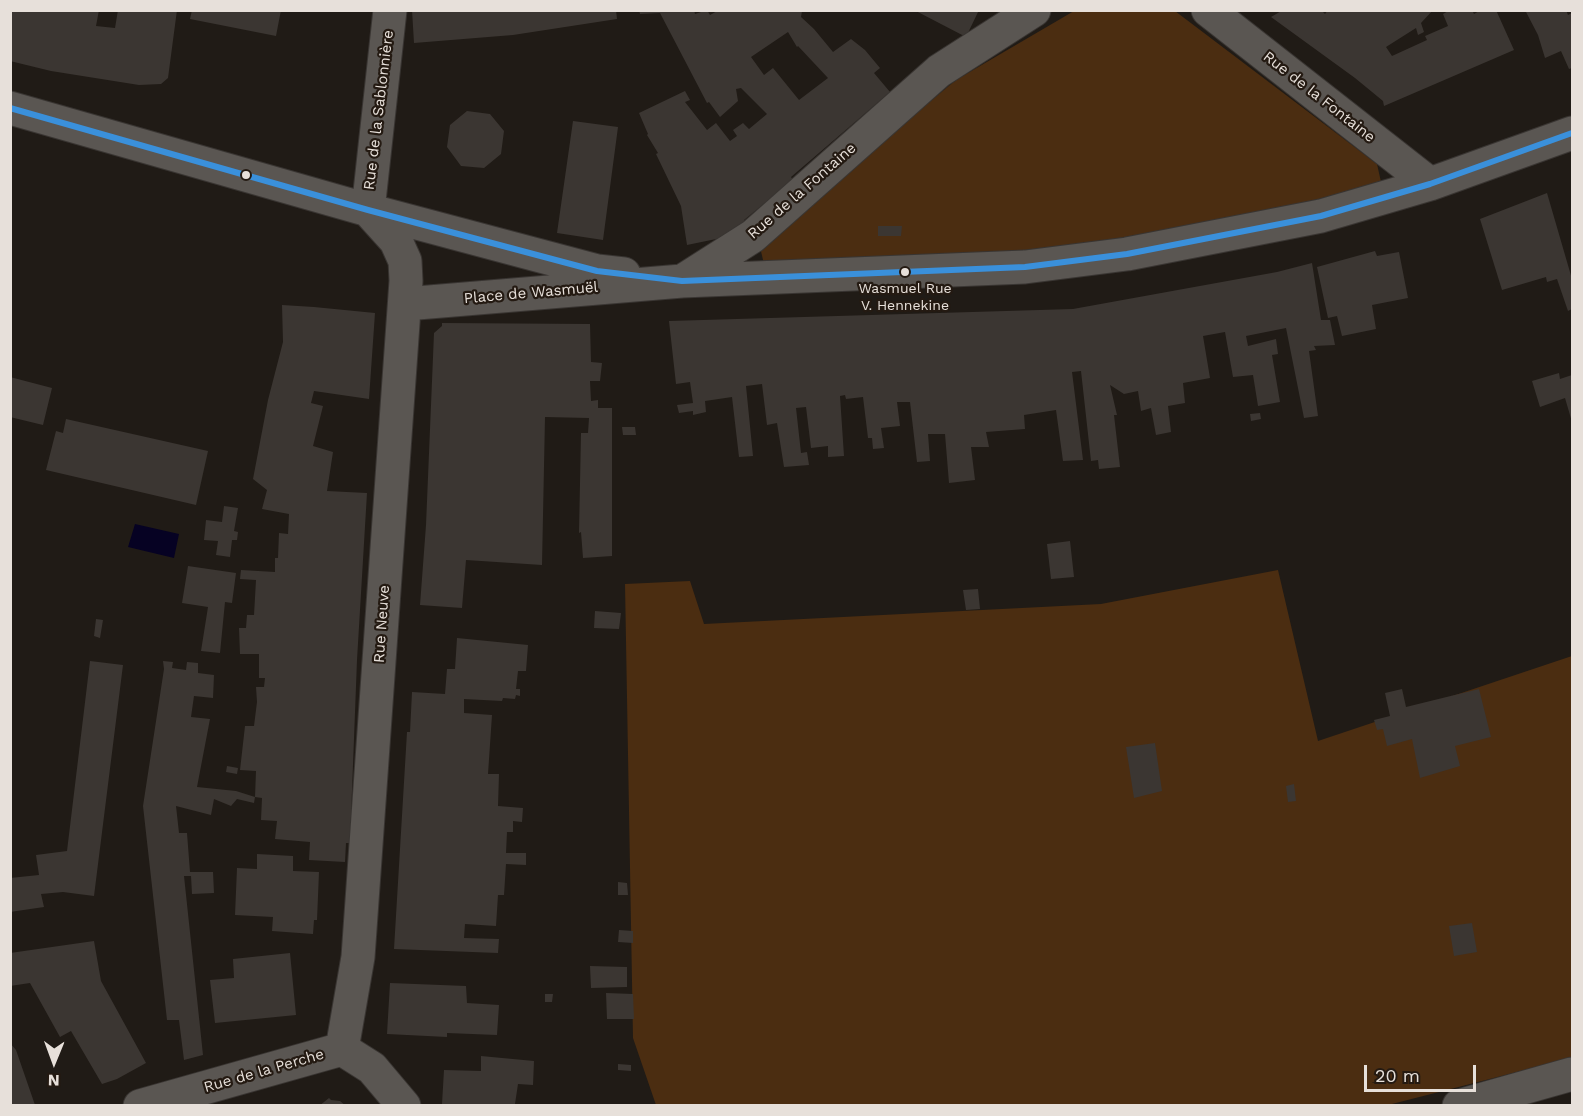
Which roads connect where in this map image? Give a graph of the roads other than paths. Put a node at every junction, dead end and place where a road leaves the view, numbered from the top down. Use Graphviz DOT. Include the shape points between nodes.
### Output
graph roads {
  1 [pos="390,10"];
  2 [pos="1034,10"];
  3 [pos="1208,10"];
  4 [pos="10,108"];
  5 [pos="1572,133"];
  6 [pos="1430,184"];
  7 [pos="368,210"];
  8 [pos="682,281"];
  9 [pos="405,304"];
  10 [pos="342,1049"];
  11 [pos="1572,1074"];
  12 [pos="140,1106"];
  13 [pos="404,1106"];
  14 [pos="1459,1106"];
  1 -- 7 [label="street, Rue de la Sablonnière"];
  2 -- 8 [label="street, Rue de la Fontaine" via="939,71 753,236"];
  3 -- 6 [label="street, Rue de la Fontaine"];
  4 -- 7 [label="street, Place de Wasmuël"];
  5 -- 6 [label="street"];
  6 -- 8 [label="street" via="1298,221 1059,263"];
  7 -- 8 [label="street, Place de Wasmuël" via="597,271"];
  7 -- 9 [label="street, Rue Neuve" via="396,241 405,261"];
  8 -- 9 [label="street, Place de Wasmuël"];
  9 -- 10 [label="street, Rue Neuve" via="358,957"];
  10 -- 12 [label="street, Rue de la Perche"];
  10 -- 13 [label="street, Rue de la Perche" via="372,1068"];
  11 -- 14 [label="street"];
}
